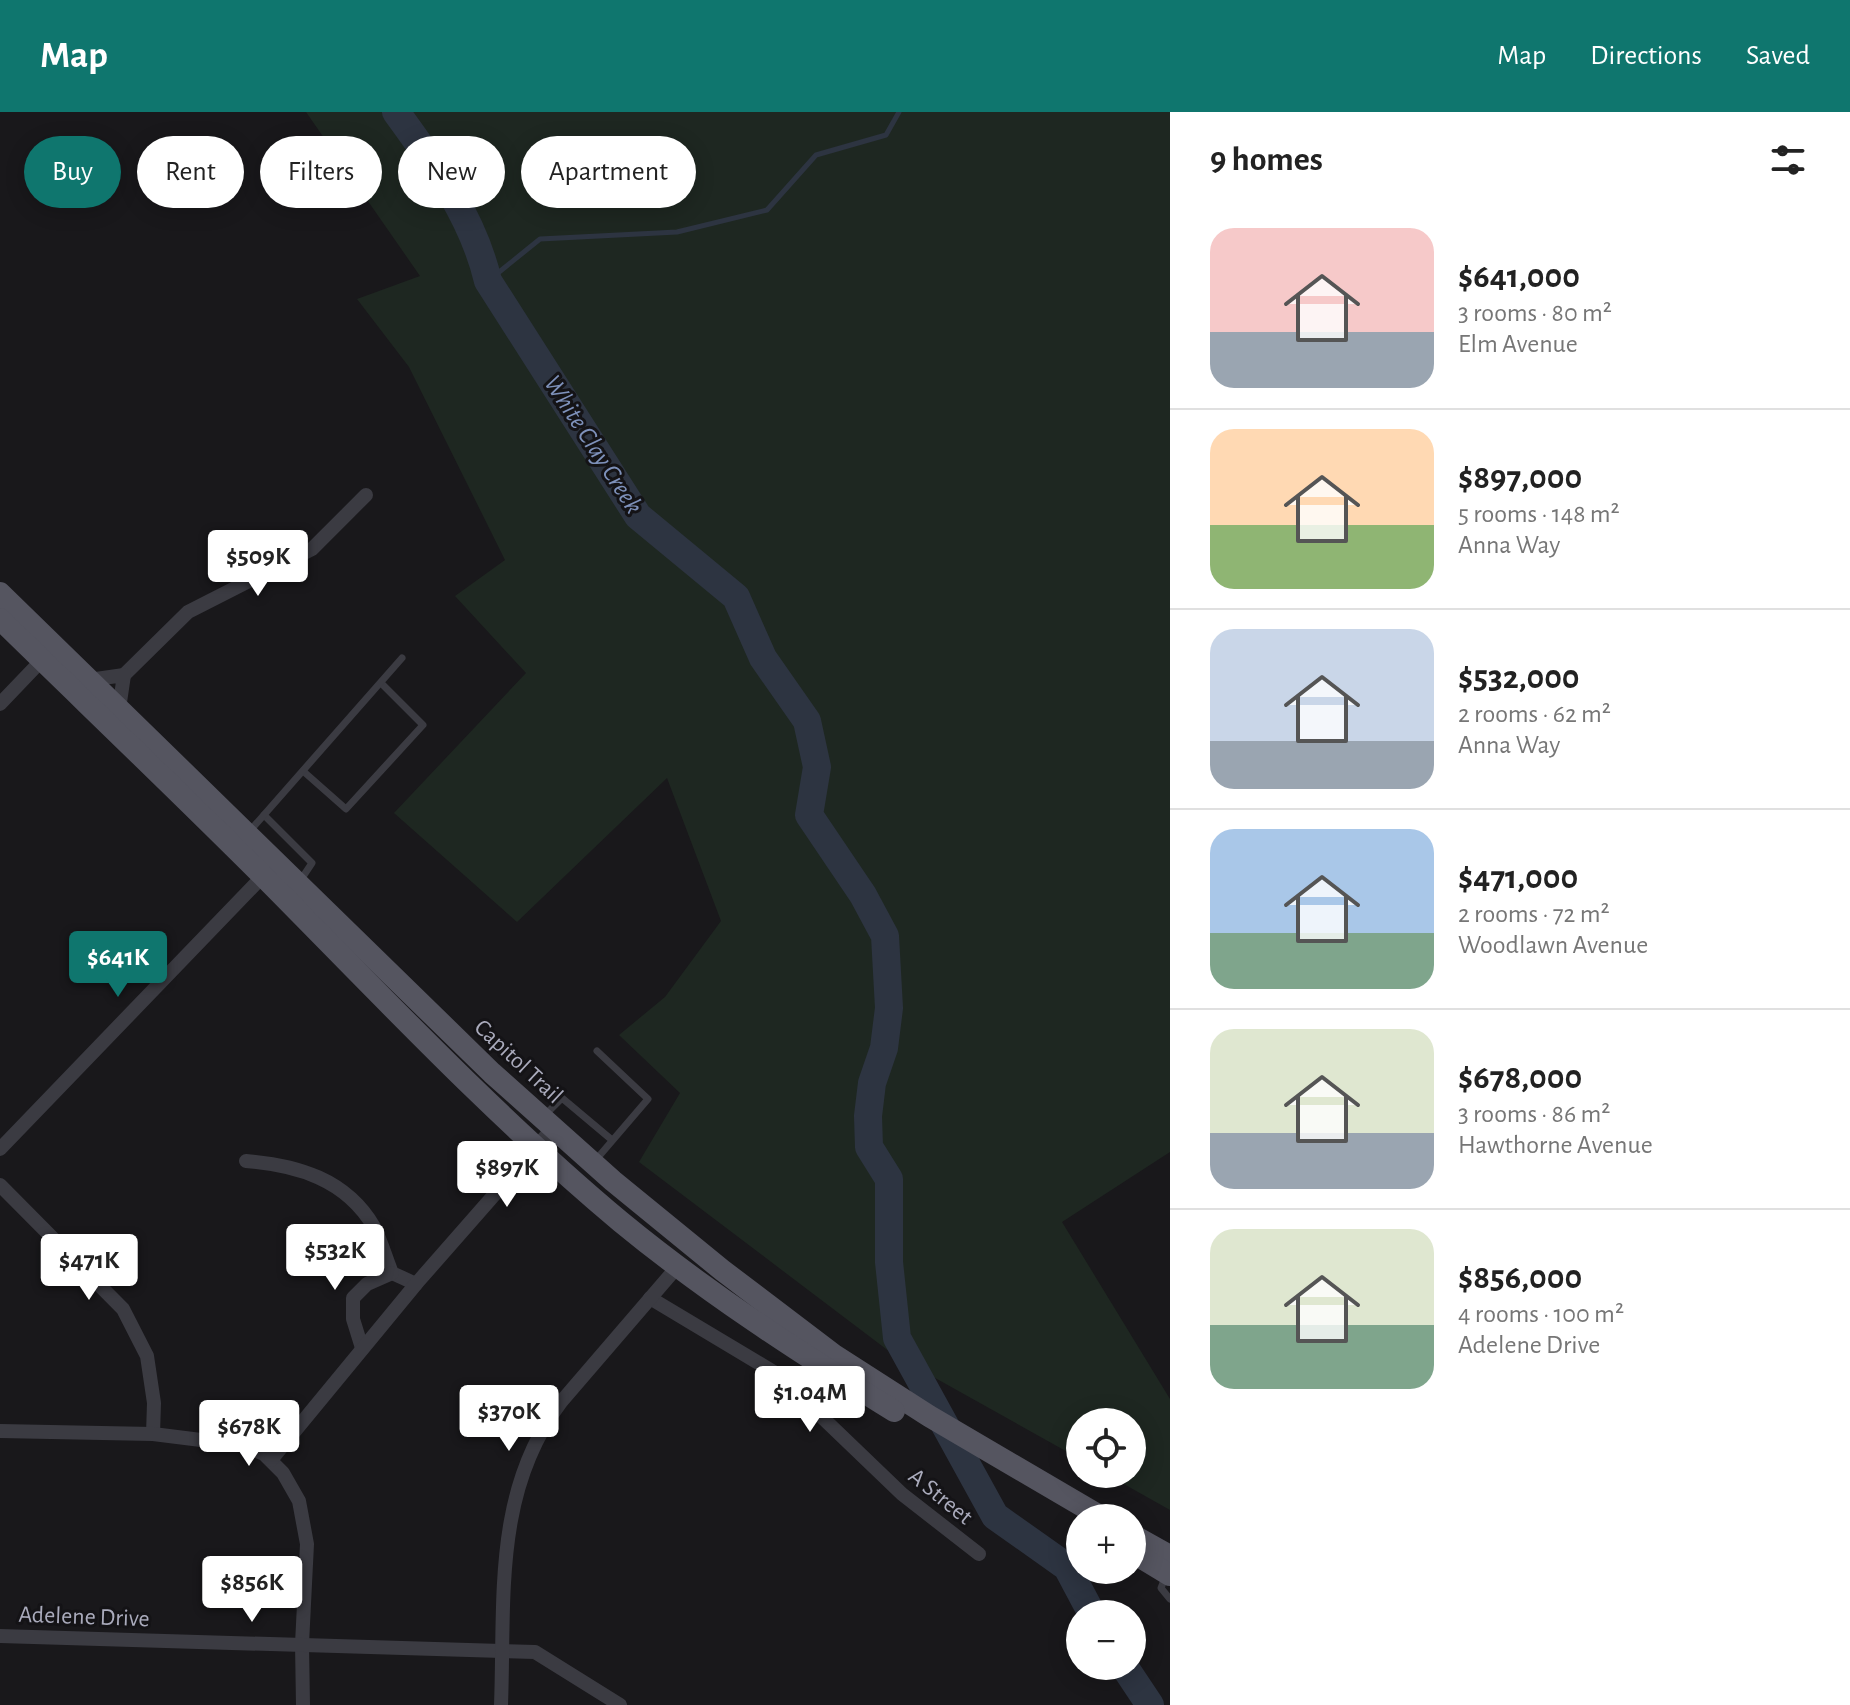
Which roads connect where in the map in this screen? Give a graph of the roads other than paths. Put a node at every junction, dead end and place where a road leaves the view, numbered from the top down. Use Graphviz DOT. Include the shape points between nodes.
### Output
graph roads {
  1 [pos="366,495"];
  2 [pos="0,593"];
  3 [pos="0,619"];
  4 [pos="402,658"];
  5 [pos="42,660"];
  6 [pos="124,675"];
  7 [pos="89,680"];
  8 [pos="381,683"];
  9 [pos="0,704"];
  10 [pos="119,709"];
  11 [pos="303,771"];
  12 [pos="264,815"];
  13 [pos="247,835"];
  14 [pos="263,876"];
  15 [pos="298,885"];
  16 [pos="597,1051"];
  17 [pos="547,1124"];
  18 [pos="612,1140"];
  19 [pos="0,1149"];
  20 [pos="535,1149"];
  21 [pos="246,1161"];
  22 [pos="592,1163"];
  23 [pos="0,1185"];
  24 [pos="678,1266"];
  25 [pos="392,1273"];
  26 [pos="416,1284"];
  27 [pos="650,1298"];
  28 [pos="362,1348"];
  29 [pos="830,1362"];
  30 [pos="0,1431"];
  31 [pos="153,1434"];
  32 [pos="271,1460"];
  33 [pos="1079,1504"];
  34 [pos="1066,1513"];
  35 [pos="979,1554"];
  36 [pos="1156,1561"];
  37 [pos="1170,1599"];
  38 [pos="0,1636"];
  39 [pos="302,1644"];
  40 [pos="503,1649"];
  41 [pos="303,1705"];
  42 [pos="501,1705"];
  43 [pos="620,1705"];
  1 -- 6 [label="street" via="312,549 188,612"];
  2 -- 7 [label="main road, Capitol Trail"];
  3 -- 5 [label="main road, Capitol Trail"];
  4 -- 8 [label="lane"];
  5 -- 9 [label="street"];
  5 -- 14 [label="main road, Capitol Trail"];
  6 -- 7 [label="street"];
  6 -- 10 [label="street"];
  7 -- 10 [label="main road, Capitol Trail"];
  8 -- 11 [label="lane"];
  8 -- 11 [label="lane" via="423,725 346,809"];
  10 -- 13 [label="main road, Capitol Trail"];
  11 -- 12 [label="lane"];
  12 -- 13 [label="lane"];
  12 -- 15 [label="lane" via="312,863"];
  13 -- 15 [label="main road, Capitol Trail"];
  14 -- 19 [label="street"];
  14 -- 20 [label="main road, Capitol Trail"];
  15 -- 17 [label="main road, Capitol Trail"];
  16 -- 18 [label="lane" via="648,1099"];
  17 -- 18 [label="lane" via="562,1098"];
  17 -- 20 [label="street"];
  17 -- 22 [label="main road, Capitol Trail"];
  18 -- 22 [label="lane"];
  20 -- 24 [label="main road, Capitol Trail"];
  20 -- 26 [label="street"];
  21 -- 25 [label="street" via="298,1168 343,1193 375,1229"];
  22 -- 29 [label="main road, Capitol Trail"];
  23 -- 31 [label="street" via="123,1309 147,1356"];
  24 -- 27 [label="street"];
  24 -- 29 [label="main road, Capitol Trail"];
  25 -- 26 [label="street"];
  25 -- 28 [label="street" via="367,1284 353,1298"];
  26 -- 28 [label="street"];
  27 -- 35 [label="street, A Street" via="777,1374 902,1494"];
  27 -- 40 [label="street" via="561,1402 531,1449 509,1531"];
  28 -- 32 [label="street"];
  29 -- 33 [label="main road, Capitol Trail"];
  29 -- 34 [label="main road, Capitol Trail"];
  30 -- 31 [label="street"];
  31 -- 32 [label="street" via="241,1445"];
  32 -- 39 [label="street" via="299,1501 307,1544"];
  36 -- 37 [label="lane" via="1161,1588"];
  38 -- 39 [label="street, Adelene Drive"];
  39 -- 40 [label="street, Adelene Drive"];
  39 -- 41 [label="street"];
  40 -- 42 [label="street"];
  40 -- 43 [label="street, Adelene Drive" via="535,1652"];
}
